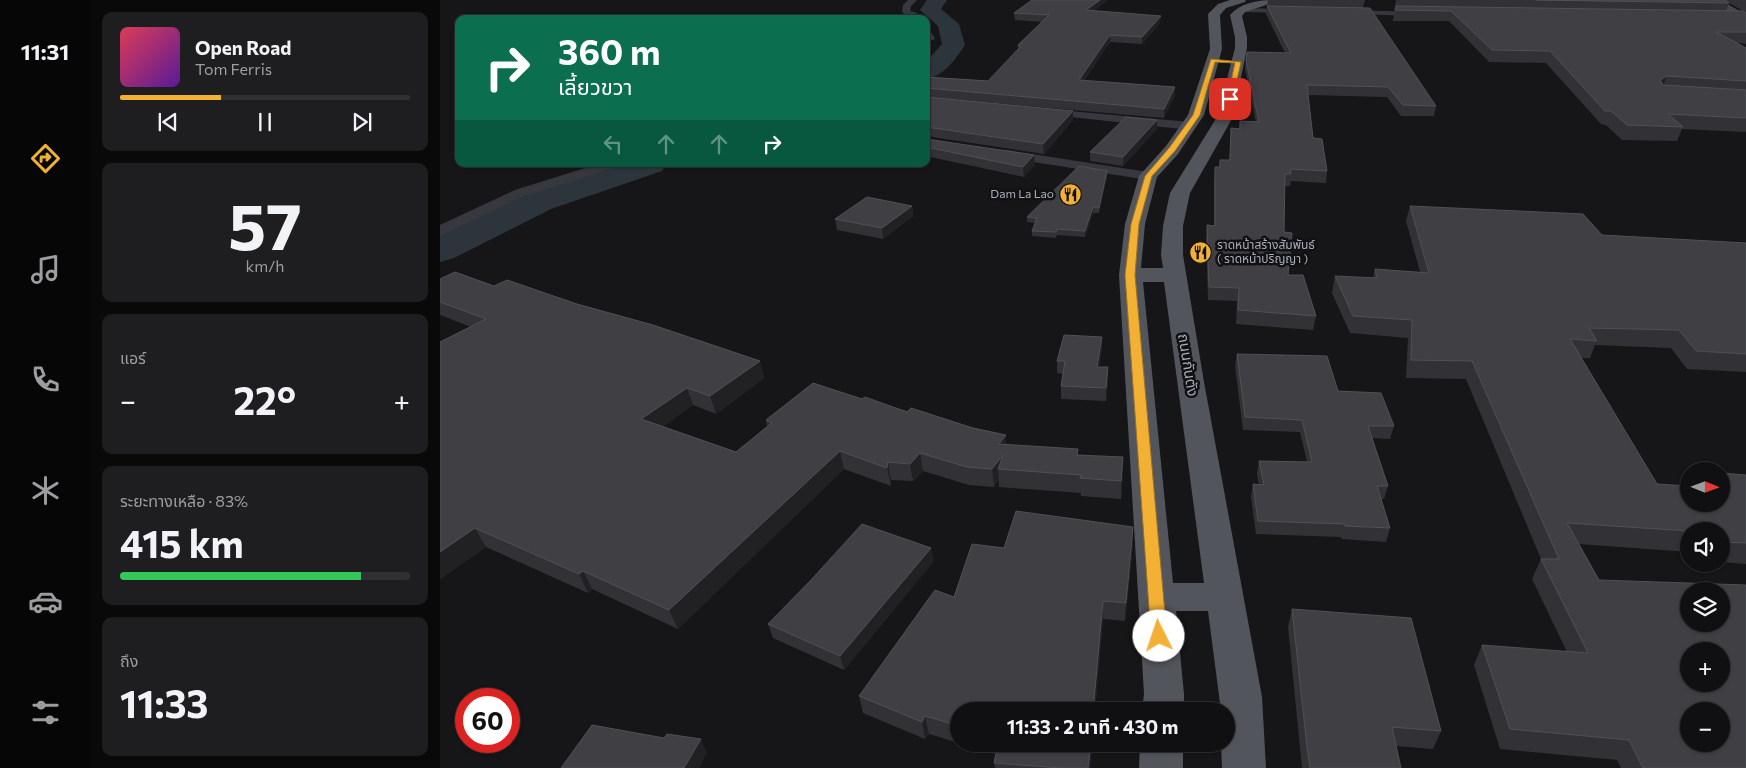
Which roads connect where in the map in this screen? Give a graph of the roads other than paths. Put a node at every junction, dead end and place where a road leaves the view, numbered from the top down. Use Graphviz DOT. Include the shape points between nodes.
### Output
graph roads {
  1 [pos="914,0"];
  2 [pos="1713,0"];
  3 [pos="1248,4"];
  4 [pos="1301,12"];
  5 [pos="1341,12"];
  6 [pos="1430,14"];
  7 [pos="914,15"];
  8 [pos="1745,17"];
  9 [pos="1226,61"];
  10 [pos="1034,111"];
  11 [pos="1184,133"];
  12 [pos="1210,144"];
  13 [pos="994,152"];
  14 [pos="602,167"];
  15 [pos="1148,176"];
  16 [pos="440,231"];
  17 [pos="1130,275"];
  18 [pos="1175,275"];
  19 [pos="1156,597"];
  20 [pos="1225,597"];
  21 [pos="1164,702"];
  22 [pos="1162,752"];
  23 [pos="1161,768"];
  24 [pos="1244,768"];
  1 -- 7 [label="street" via="906,5 906,12"];
  2 -- 8 [label="street" via="1728,15"];
  3 -- 4 [label="street"];
  3 -- 9 [label="main road, ถนนกันตัง" via="1236,15 1241,37"];
  5 -- 6 [label="street"];
  9 -- 11 [label="main road, ถนนกันตัง"];
  9 -- 12 [label="main road, ถนนกันตัง" via="1226,118"];
  10 -- 11 [label="street"];
  11 -- 12 [label="main road"];
  11 -- 15 [label="main road, ถนนกันตัง"];
  12 -- 18 [label="main road, ถนนกันตัง" via="1180,193 1173,226"];
  13 -- 15 [label="street"];
  14 -- 16 [label="street" via="520,193"];
  15 -- 17 [label="main road, ถนนกันตัง" via="1135,224"];
  17 -- 18 [label="main road"];
  17 -- 19 [label="main road, ถนนกันตัง"];
  18 -- 20 [label="main road, ถนนกันตัง"];
  19 -- 20 [label="main road"];
  19 -- 21 [label="main road, ถนนกันตัง"];
  20 -- 24 [label="main road, ถนนกันตัง" via="1241,697"];
  22 -- 23 [label="main road"];
}
